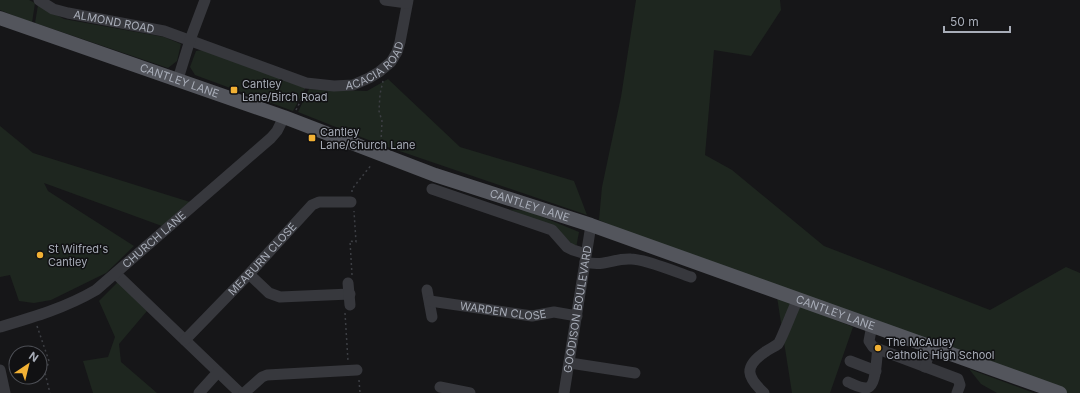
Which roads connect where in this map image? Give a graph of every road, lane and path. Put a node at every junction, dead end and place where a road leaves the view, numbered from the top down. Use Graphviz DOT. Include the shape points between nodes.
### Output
graph roads {
  1 [pos="39,0"];
  2 [pos="205,0"];
  3 [pos="386,0"];
  4 [pos="407,2"];
  5 [pos="0,18"];
  6 [pos="190,40"];
  7 [pos="384,68"];
  8 [pos="178,79"];
  9 [pos="308,83"];
  10 [pos="288,119"];
  11 [pos="379,154"];
  12 [pos="432,189"];
  13 [pos="352,202"];
  14 [pos="591,226"];
  15 [pos="585,258"];
  16 [pos="116,274"];
  17 [pos="249,274"];
  18 [pos="691,277"];
  19 [pos="350,294"];
  20 [pos="798,299"];
  21 [pos="432,316"];
  22 [pos="577,316"];
  23 [pos="34,317"];
  24 [pos="872,325"];
  25 [pos="0,327"];
  26 [pos="185,340"];
  27 [pos="931,346"];
  28 [pos="878,349"];
  29 [pos="850,361"];
  30 [pos="570,363"];
  31 [pos="925,367"];
  32 [pos="0,370"];
  33 [pos="353,371"];
  34 [pos="876,371"];
  35 [pos="218,372"];
  36 [pos="635,373"];
  37 [pos="848,382"];
  38 [pos="440,387"];
  39 [pos="454,391"];
  40 [pos="5,393"];
  41 [pos="50,393"];
  42 [pos="199,393"];
  43 [pos="240,393"];
  44 [pos="244,393"];
  45 [pos="360,393"];
  46 [pos="470,393"];
  47 [pos="564,393"];
  48 [pos="764,393"];
  49 [pos="957,393"];
  50 [pos="1060,393"];
  1 -- 6 [label="street, ALMOND ROAD" via="53,9 68,13 164,31"];
  2 -- 6 [label="street"];
  3 -- 4 [label="street"];
  4 -- 7 [label="street, ACACIA ROAD" via="397,52"];
  5 -- 8 [label="main road, CANTLEY LANE"];
  6 -- 8 [label="street"];
  6 -- 9 [label="street, ACACIA ROAD"];
  7 -- 9 [label="street, ACACIA ROAD" via="352,85"];
  7 -- 11 [label="path" via="379,111 382,122"];
  8 -- 10 [label="main road, CANTLEY LANE"];
  9 -- 10 [label="path"];
  10 -- 11 [label="main road, CANTLEY LANE"];
  10 -- 16 [label="street, CHURCH LANE" via="271,138"];
  11 -- 13 [label="path" via="352,189"];
  11 -- 14 [label="main road, CANTLEY LANE" via="435,176"];
  12 -- 15 [label="street, CANTLEY LANE" via="552,230 568,247"];
  13 -- 17 [label="street, MEABURN CLOSE" via="319,202 312,205"];
  13 -- 19 [label="path" via="356,242 350,242"];
  14 -- 15 [label="street, GOODISON BOULEVARD"];
  14 -- 20 [label="main road, CANTLEY LANE"];
  15 -- 18 [label="street, CANTLEY LANE" via="594,264 632,259"];
  15 -- 22 [label="street, GOODISON BOULEVARD"];
  16 -- 23 [label="street, CHURCH LANE" via="78,301"];
  16 -- 26 [label="street"];
  17 -- 19 [label="street" via="269,293 280,297"];
  17 -- 26 [label="street, MEABURN CLOSE"];
  19 -- 33 [label="path" via="344,304"];
  20 -- 24 [label="main road, CANTLEY LANE"];
  20 -- 48 [label="street" via="779,343 758,356 749,370"];
  21 -- 22 [label="street, WARDEN CLOSE" via="428,295 525,315 554,312"];
  22 -- 30 [label="street, GOODISON BOULEVARD"];
  23 -- 25 [label="street, CHURCH LANE"];
  23 -- 41 [label="path" via="49,361 45,373"];
  24 -- 27 [label="main road, CANTLEY LANE"];
  24 -- 28 [label="street" via="869,341"];
  26 -- 35 [label="street"];
  27 -- 31 [label="street"];
  27 -- 50 [label="main road, CANTLEY LANE"];
  28 -- 31 [label="street"];
  28 -- 34 [label="street"];
  29 -- 34 [label="street"];
  30 -- 36 [label="street"];
  30 -- 47 [label="street, GOODISON BOULEVARD"];
  31 -- 49 [label="street" via="958,379 960,385"];
  32 -- 40 [label="street"];
  33 -- 44 [label="street" via="267,375"];
  33 -- 45 [label="path"];
  34 -- 37 [label="street" via="868,388"];
  35 -- 42 [label="street"];
  35 -- 43 [label="street"];
  38 -- 39 [label="street"];
  39 -- 46 [label="street"];
}
